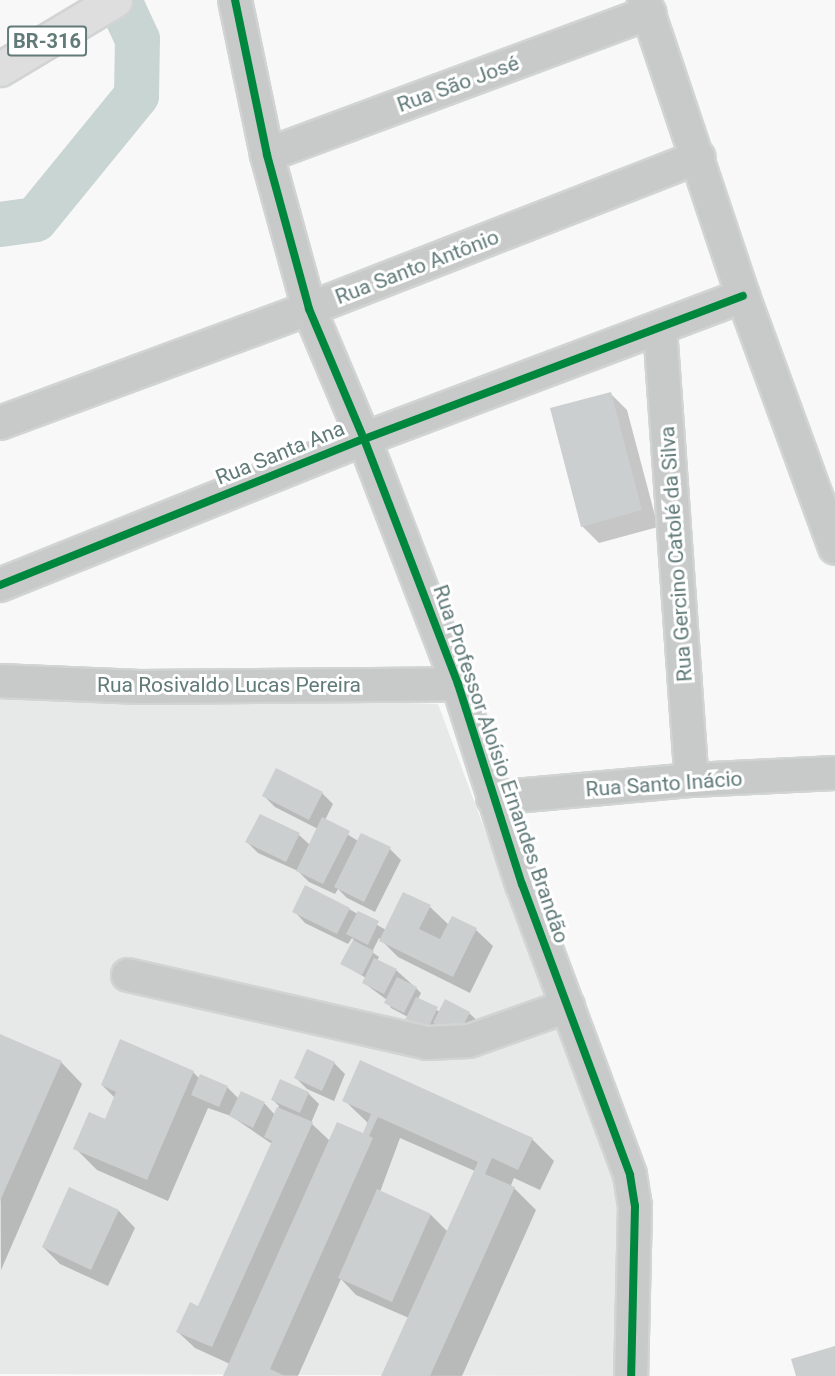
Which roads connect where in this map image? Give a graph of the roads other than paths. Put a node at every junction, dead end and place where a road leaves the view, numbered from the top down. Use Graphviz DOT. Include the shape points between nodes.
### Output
graph roads {
  1 [pos="235,0"];
  2 [pos="104,7"];
  3 [pos="646,7"];
  4 [pos="0,69"];
  5 [pos="267,155"];
  6 [pos="698,157"];
  7 [pos="743,296"];
  8 [pos="309,309"];
  9 [pos="660,328"];
  10 [pos="0,423"];
  11 [pos="364,439"];
  12 [pos="835,548"];
  13 [pos="0,585"];
  14 [pos="0,681"];
  15 [pos="458,684"];
  16 [pos="835,773"];
  17 [pos="692,780"];
  18 [pos="493,798"];
  19 [pos="128,975"];
  20 [pos="568,1006"];
  21 [pos="631,1376"];
  1 -- 5 [label="street, Rua Professor Aloísio Ernandes Brandão"];
  2 -- 4 [label="highway, BR-316"];
  3 -- 5 [label="street, Rua São José"];
  3 -- 6 [label="street"];
  5 -- 8 [label="street, Rua Professor Aloísio Ernandes Brandão"];
  6 -- 7 [label="street"];
  6 -- 8 [label="street, Rua Santo Antônio"];
  7 -- 9 [label="street, Rua Santa Ana"];
  7 -- 12 [label="street"];
  8 -- 10 [label="street, Rua Santo Antônio"];
  8 -- 11 [label="street, Rua Professor Aloísio Ernandes Brandão"];
  9 -- 11 [label="street, Rua Santa Ana"];
  9 -- 17 [label="street, Rua Gercino Catolé da Silva"];
  11 -- 13 [label="street, Rua Santa Ana"];
  11 -- 15 [label="street, Rua Professor Aloísio Ernandes Brandão"];
  14 -- 15 [label="street, Rua Rosivaldo Lucas Pereira" via="140,687"];
  15 -- 18 [label="street, Rua Professor Aloísio Ernandes Brandão"];
  16 -- 17 [label="street, Rua Santo Inácio"];
  17 -- 18 [label="street, Rua Santo Inácio"];
  18 -- 20 [label="street, Rua Professor Aloísio Ernandes Brandão"];
  19 -- 20 [label="street" via="427,1043 469,1041"];
  20 -- 21 [label="street, Rua Professor Aloísio Ernandes Brandão" via="630,1174 635,1206"];
}
